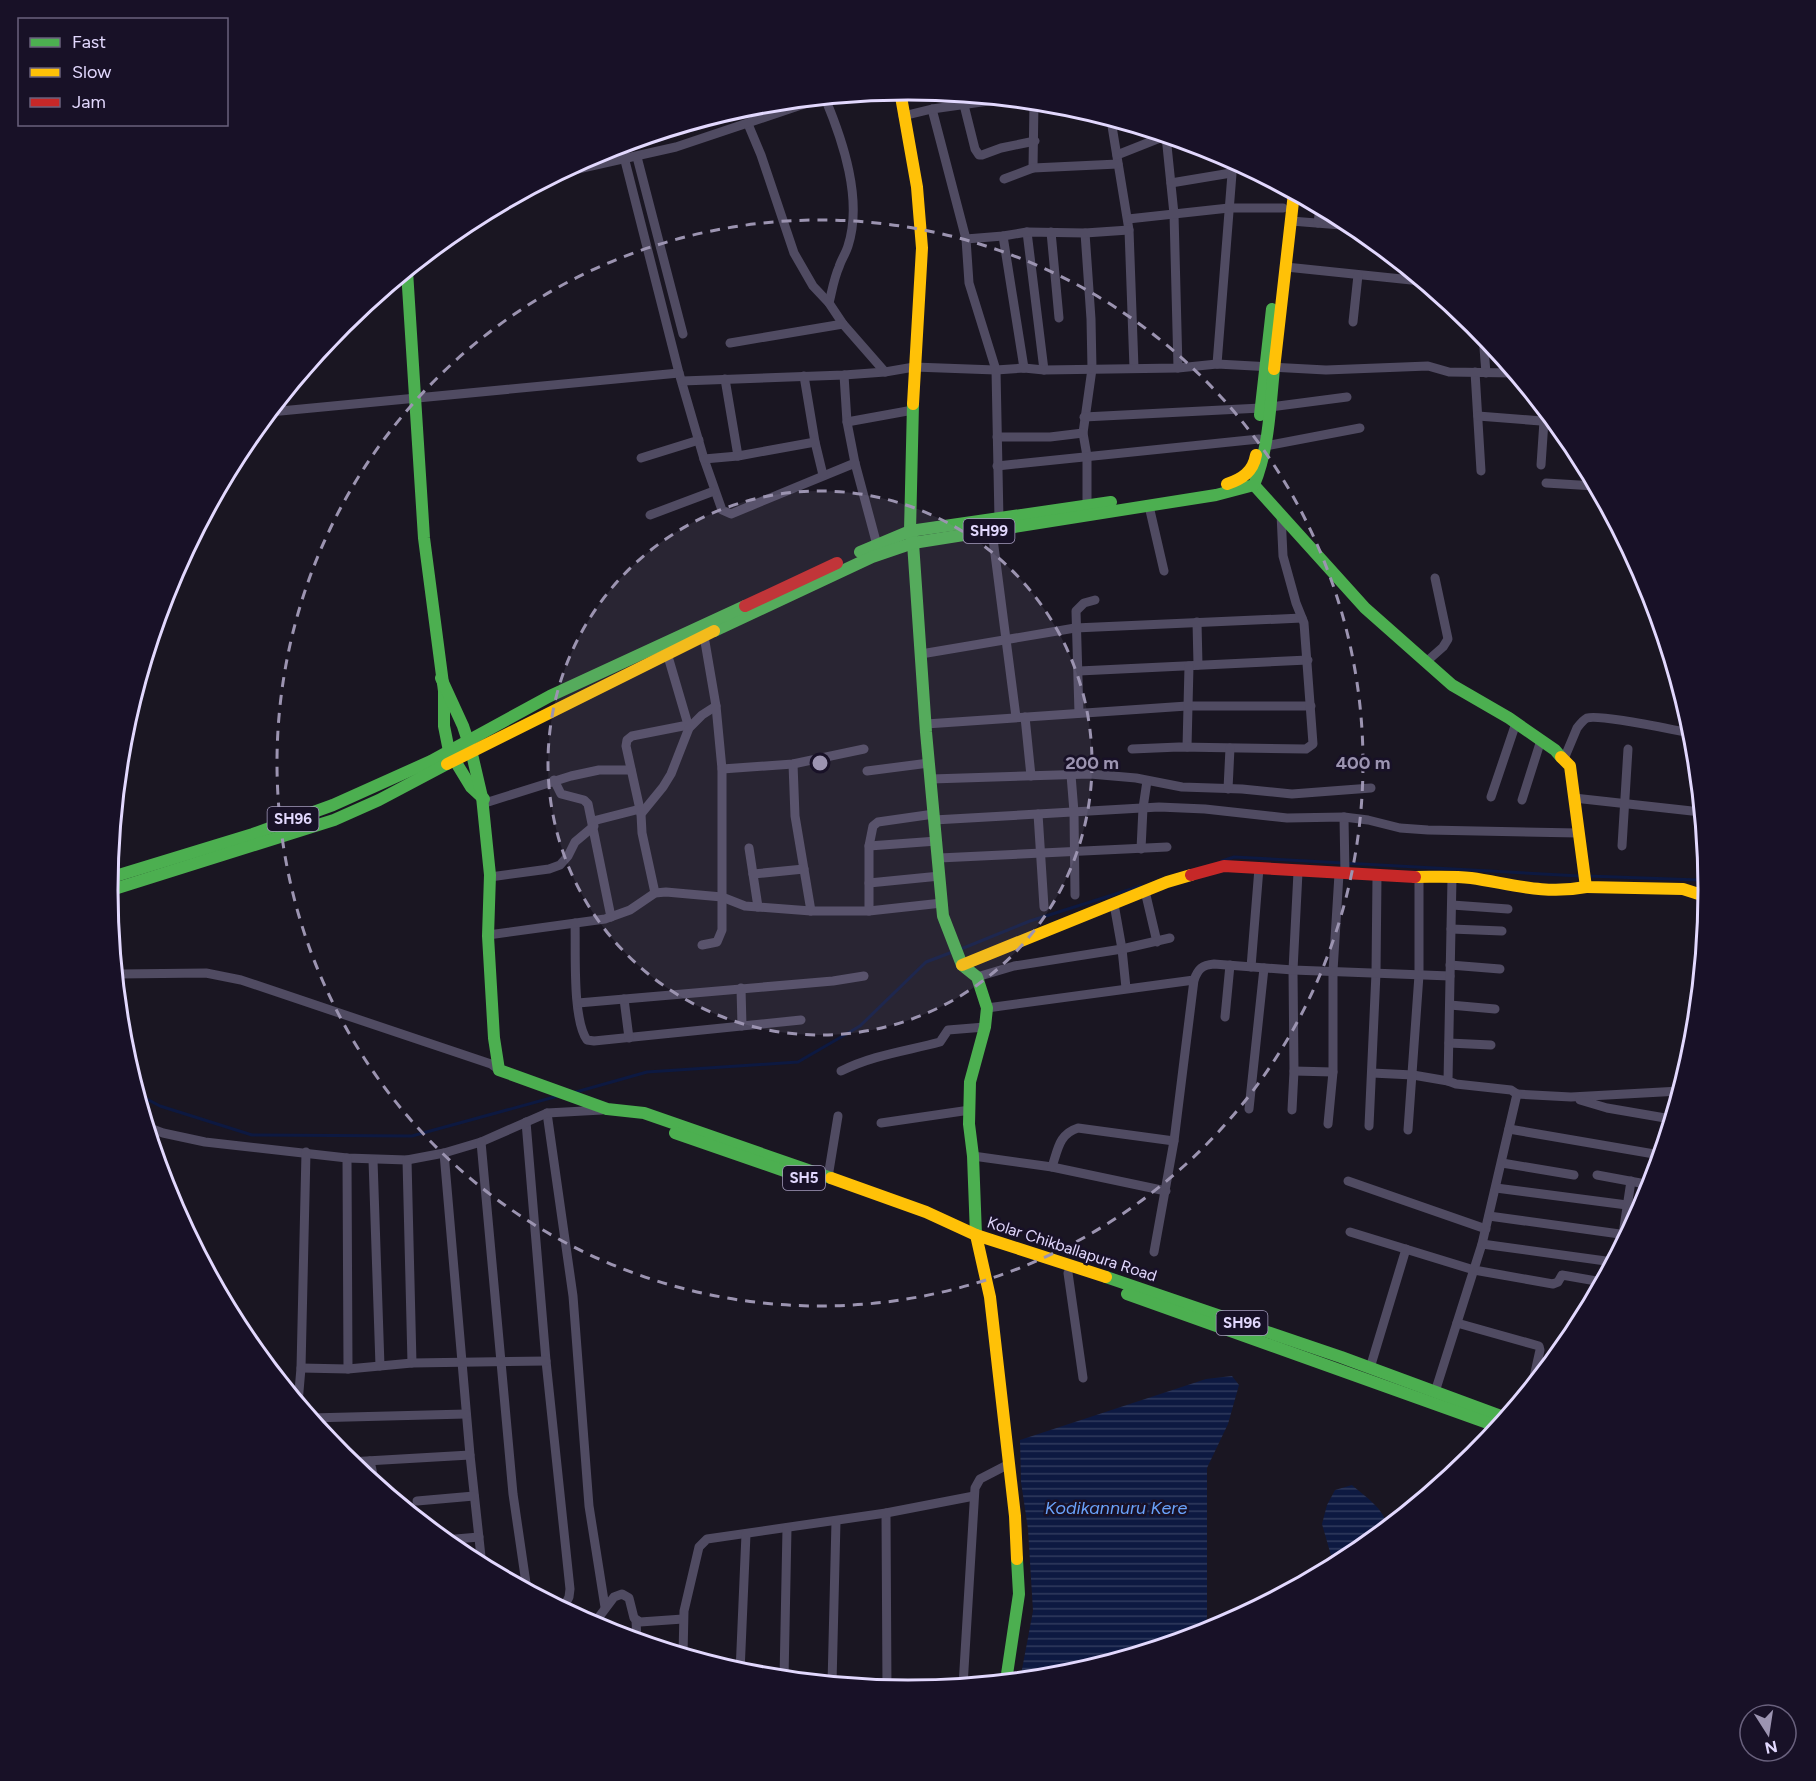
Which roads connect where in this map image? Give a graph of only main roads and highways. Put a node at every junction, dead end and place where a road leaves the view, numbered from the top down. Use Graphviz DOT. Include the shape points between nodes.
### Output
graph roads {
  1 [pos="901,100"];
  2 [pos="1284,196"];
  3 [pos="1293,201"];
  4 [pos="408,280"];
  5 [pos="1270,367"];
  6 [pos="1262,442"];
  7 [pos="1254,484"];
  8 [pos="912,537"];
  9 [pos="441,678"];
  10 [pos="461,719"];
  11 [pos="444,726"];
  12 [pos="493,727"];
  13 [pos="471,744"];
  14 [pos="452,756"];
  15 [pos="436,765"];
  16 [pos="471,787"];
  17 [pos="484,801"];
  18 [pos="119,875"];
  19 [pos="1586,884"];
  20 [pos="118,888"];
  21 [pos="1698,894"];
  22 [pos="961,962"];
  23 [pos="630,1113"];
  24 [pos="977,1240"];
  25 [pos="1498,1415"];
  26 [pos="1491,1423"];
  27 [pos="1007,1674"];
  1 -- 8 [label="main road" via="917,187 922,248 914,367"];
  2 -- 5 [label="main road, SH99"];
  3 -- 5 [label="main road, SH99"];
  4 -- 9 [label="main road" via="424,538"];
  5 -- 6 [label="main road, SH99"];
  6 -- 7 [label="main road, SH99" via="1260,471"];
  6 -- 8 [label="main road, SH99" via="1255,464 1240,480 1221,486"];
  7 -- 8 [label="main road, SH99" via="1216,495 992,531"];
  7 -- 19 [label="main road" via="1365,608 1452,685 1516,723 1570,766"];
  8 -- 12 [label="main road, SH99" via="877,545 550,696"];
  8 -- 13 [label="main road, SH99"];
  8 -- 22 [label="main road" via="943,916"];
  9 -- 10 [label="main road"];
  9 -- 11 [label="main road"];
  10 -- 12 [label="main road" via="476,730"];
  10 -- 13 [label="main road"];
  11 -- 14 [label="main road"];
  11 -- 15 [label="main road"];
  12 -- 13 [label="main road, SH99"];
  13 -- 14 [label="main road, SH96"];
  13 -- 17 [label="main road"];
  14 -- 15 [label="main road, SH96"];
  14 -- 16 [label="main road"];
  15 -- 16 [label="main road"];
  15 -- 18 [label="main road, SH96" via="253,834"];
  15 -- 20 [label="main road, SH96" via="334,820"];
  16 -- 17 [label="main road"];
  17 -- 23 [label="main road, SH5" via="490,877 492,1029 499,1070"];
  19 -- 21 [label="main road" via="1683,889"];
  19 -- 22 [label="main road" via="1564,891 1547,891 1469,878 1217,867"];
  22 -- 24 [label="main road" via="977,977 987,1008 970,1082"];
  23 -- 24 [label="main road, SH5" via="713,1147"];
  23 -- 24 [label="main road, Kolar Chikballapura Road / SH5" via="644,1113 926,1212"];
  24 -- 25 [label="main road, Kolar Chikballapura Road / SH96" via="1105,1276"];
  24 -- 26 [label="main road, Kolar Chikballapura Road / SH96"];
  24 -- 27 [label="main road" via="990,1297 1015,1516 1019,1594"];
}
